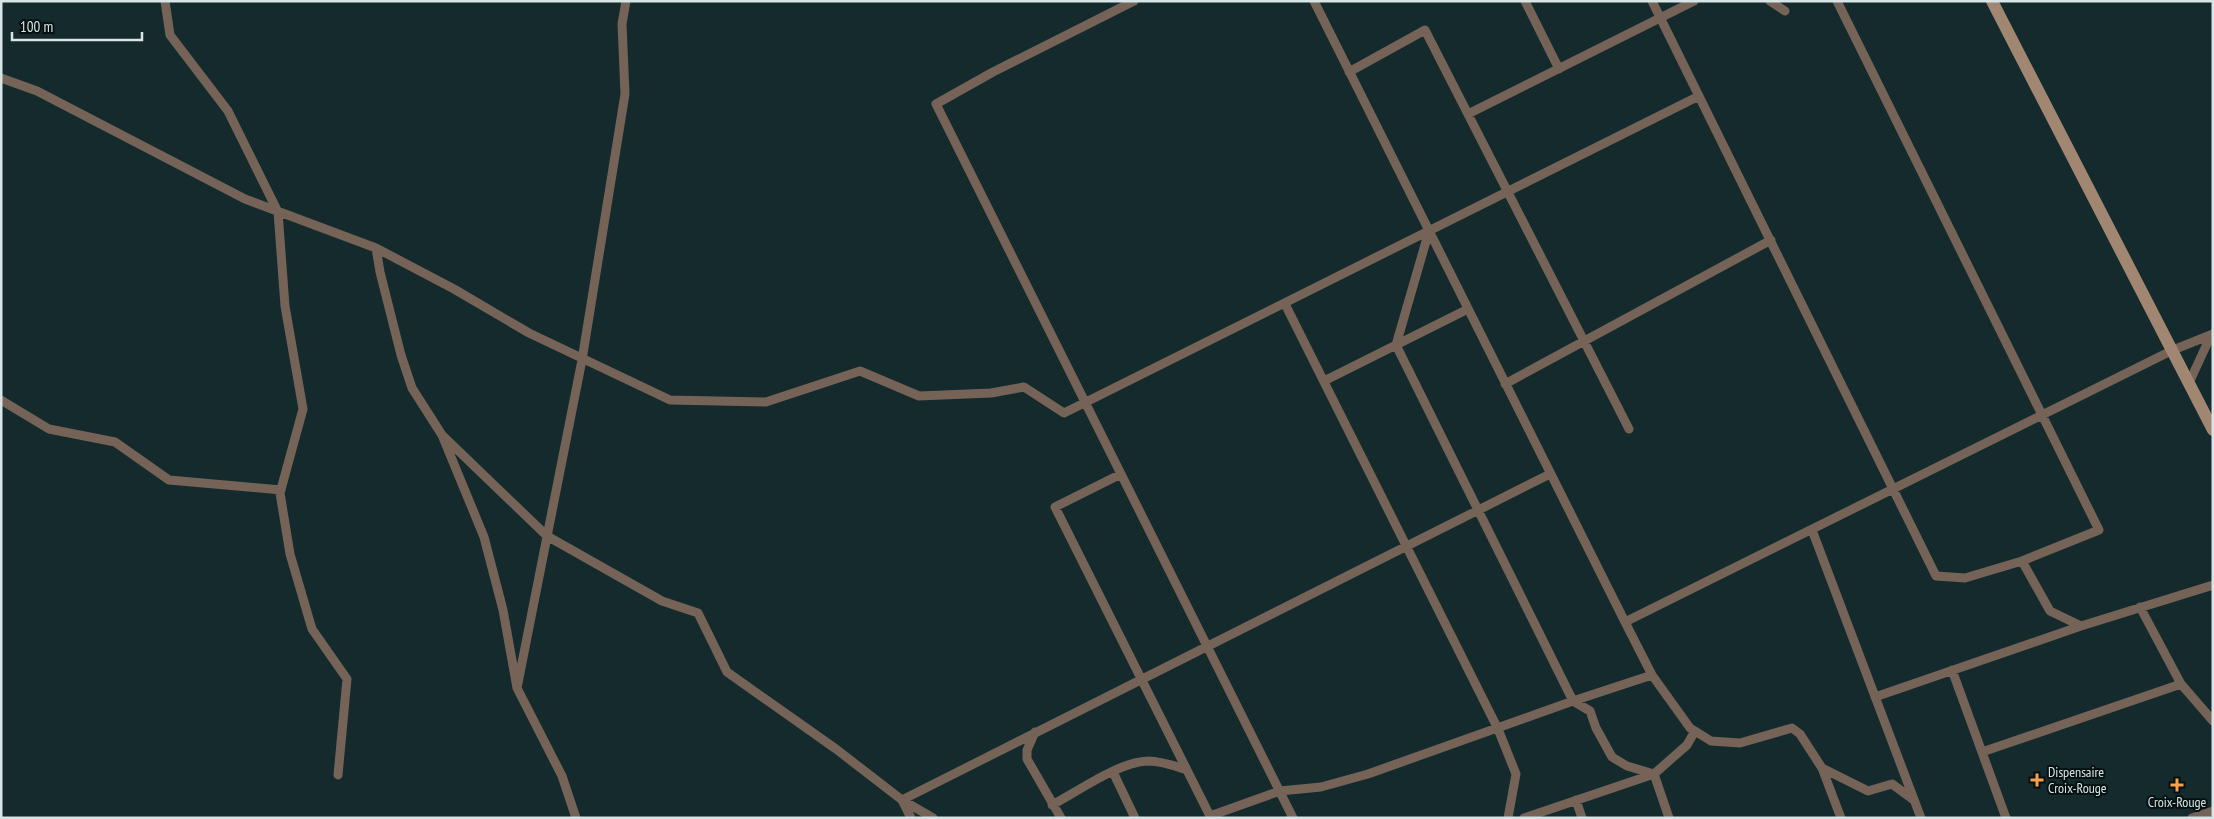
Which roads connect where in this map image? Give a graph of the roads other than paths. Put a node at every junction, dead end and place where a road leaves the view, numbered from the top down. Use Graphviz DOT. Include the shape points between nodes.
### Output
graph roads {
  1 [pos="165,1"];
  2 [pos="626,1"];
  3 [pos="1134,1"];
  4 [pos="1314,1"];
  5 [pos="1525,1"];
  6 [pos="1652,1"];
  7 [pos="1694,1"];
  8 [pos="1770,1"];
  9 [pos="1837,1"];
  10 [pos="1992,1"];
  11 [pos="1785,11"];
  12 [pos="1661,18"];
  13 [pos="1559,69"];
  14 [pos="1349,72"];
  15 [pos="1,78"];
  16 [pos="1699,96"];
  17 [pos="1468,114"];
  18 [pos="1507,192"];
  19 [pos="278,212"];
  20 [pos="1429,232"];
  21 [pos="1771,240"];
  22 [pos="376,248"];
  23 [pos="1285,304"];
  24 [pos="1468,309"];
  25 [pos="2212,334"];
  26 [pos="1584,341"];
  27 [pos="1396,345"];
  28 [pos="2173,350"];
  29 [pos="582,360"];
  30 [pos="1324,381"];
  31 [pos="2189,383"];
  32 [pos="1505,384"];
  33 [pos="1,400"];
  34 [pos="1086,403"];
  35 [pos="2040,415"];
  36 [pos="1630,429"];
  37 [pos="2213,430"];
  38 [pos="442,435"];
  39 [pos="1121,474"];
  40 [pos="1550,474"];
  41 [pos="1894,488"];
  42 [pos="281,490"];
  43 [pos="1478,510"];
  44 [pos="1812,530"];
  45 [pos="547,536"];
  46 [pos="1406,546"];
  47 [pos="2022,561"];
  48 [pos="2213,585"];
  49 [pos="2140,606"];
  50 [pos="1625,622"];
  51 [pos="2081,626"];
  52 [pos="1207,646"];
  53 [pos="1952,670"];
  54 [pos="1652,675"];
  55 [pos="1141,679"];
  56 [pos="2181,684"];
  57 [pos="517,688"];
  58 [pos="1875,697"];
  59 [pos="1573,701"];
  60 [pos="2213,721"];
  61 [pos="1498,729"];
  62 [pos="1695,731"];
  63 [pos="1035,732"];
  64 [pos="1982,752"];
  65 [pos="1822,768"];
  66 [pos="1187,770"];
  67 [pos="1113,772"];
  68 [pos="1654,774"];
  69 [pos="338,775"];
  70 [pos="1280,791"];
  71 [pos="902,800"];
  72 [pos="1576,800"];
  73 [pos="1914,800"];
  74 [pos="1052,805"];
  75 [pos="2213,811"];
  76 [pos="1210,817"];
  77 [pos="576,818"];
  78 [pos="911,818"];
  79 [pos="933,818"];
  80 [pos="1061,818"];
  81 [pos="1135,818"];
  82 [pos="1293,818"];
  83 [pos="1508,818"];
  84 [pos="1524,818"];
  85 [pos="1582,818"];
  86 [pos="1669,818"];
  87 [pos="1841,818"];
  88 [pos="1921,818"];
  89 [pos="2006,818"];
  90 [pos="2192,818"];
  1 -- 19 [label="street" via="170,35 228,111"];
  2 -- 29 [label="street" via="622,24 625,94"];
  3 -- 34 [label="street" via="936,104"];
  4 -- 14 [label="street"];
  5 -- 13 [label="street"];
  6 -- 12 [label="street"];
  7 -- 12 [label="street"];
  8 -- 11 [label="street"];
  9 -- 35 [label="street"];
  10 -- 28 [label="main road"];
  12 -- 13 [label="street"];
  12 -- 16 [label="street"];
  13 -- 17 [label="street"];
  14 -- 17 [label="street" via="1425,30"];
  14 -- 20 [label="street"];
  15 -- 19 [label="street" via="37,90 245,200"];
  16 -- 18 [label="street"];
  16 -- 21 [label="street"];
  17 -- 18 [label="street"];
  18 -- 20 [label="street"];
  18 -- 26 [label="street"];
  19 -- 22 [label="street"];
  19 -- 42 [label="street" via="285,306 303,409"];
  20 -- 23 [label="street"];
  20 -- 24 [label="street"];
  20 -- 27 [label="street"];
  21 -- 26 [label="street"];
  21 -- 41 [label="street"];
  22 -- 29 [label="street"];
  22 -- 38 [label="street" via="412,388"];
  23 -- 30 [label="street"];
  23 -- 34 [label="street"];
  24 -- 27 [label="street"];
  24 -- 32 [label="street"];
  25 -- 28 [label="street"];
  25 -- 31 [label="street"];
  26 -- 32 [label="street"];
  26 -- 36 [label="street"];
  27 -- 30 [label="street"];
  27 -- 43 [label="street"];
  28 -- 31 [label="main road"];
  28 -- 35 [label="street"];
  29 -- 34 [label="street" via="670,400 766,402 860,371 919,396 991,393 1024,387 1064,413"];
  29 -- 45 [label="street"];
  30 -- 46 [label="street"];
  31 -- 37 [label="main road"];
  32 -- 40 [label="street"];
  33 -- 42 [label="street" via="49,429 114,442 169,480"];
  34 -- 39 [label="street"];
  35 -- 41 [label="street"];
  35 -- 47 [label="street" via="2099,530"];
  38 -- 45 [label="street"];
  38 -- 57 [label="street" via="484,537 503,610"];
  39 -- 52 [label="street"];
  39 -- 55 [label="street" via="1055,507"];
  40 -- 43 [label="street"];
  40 -- 50 [label="street"];
  41 -- 44 [label="street"];
  41 -- 47 [label="street" via="1936,576 1965,578"];
  42 -- 69 [label="street" via="290,554 312,629 347,679"];
  43 -- 46 [label="street"];
  43 -- 59 [label="street"];
  44 -- 50 [label="street"];
  44 -- 58 [label="street"];
  45 -- 57 [label="street"];
  45 -- 71 [label="street" via="662,600 698,614 728,672"];
  46 -- 52 [label="street"];
  46 -- 61 [label="street"];
  47 -- 51 [label="street" via="2050,611"];
  48 -- 49 [label="street"];
  49 -- 51 [label="street"];
  49 -- 56 [label="street"];
  50 -- 54 [label="street"];
  51 -- 53 [label="street"];
  52 -- 55 [label="street"];
  52 -- 70 [label="street"];
  53 -- 58 [label="street"];
  53 -- 64 [label="street"];
  54 -- 59 [label="street"];
  54 -- 62 [label="street"];
  55 -- 63 [label="street"];
  55 -- 66 [label="street"];
  56 -- 60 [label="street"];
  56 -- 64 [label="street"];
  57 -- 77 [label="street" via="562,776"];
  58 -- 73 [label="street"];
  59 -- 61 [label="street"];
  59 -- 68 [label="street" via="1590,710 1612,757 1627,766"];
  61 -- 70 [label="street" via="1321,787"];
  61 -- 83 [label="street" via="1516,774"];
  62 -- 65 [label="street" via="1711,741 1740,743 1792,728 1800,734"];
  62 -- 68 [label="street" via="1687,745"];
  63 -- 71 [label="street"];
  63 -- 74 [label="street" via="1027,750 1027,759"];
  64 -- 89 [label="street"];
  65 -- 73 [label="street" via="1868,791 1892,784"];
  65 -- 87 [label="street"];
  66 -- 67 [label="street" via="1148,761"];
  66 -- 76 [label="street"];
  67 -- 74 [label="street"];
  67 -- 81 [label="street"];
  68 -- 72 [label="street"];
  68 -- 86 [label="street"];
  70 -- 76 [label="street"];
  70 -- 82 [label="street"];
  71 -- 78 [label="street"];
  71 -- 79 [label="street"];
  72 -- 84 [label="street"];
  72 -- 85 [label="street"];
  73 -- 88 [label="street"];
  74 -- 80 [label="street"];
  75 -- 90 [label="street"];
}
